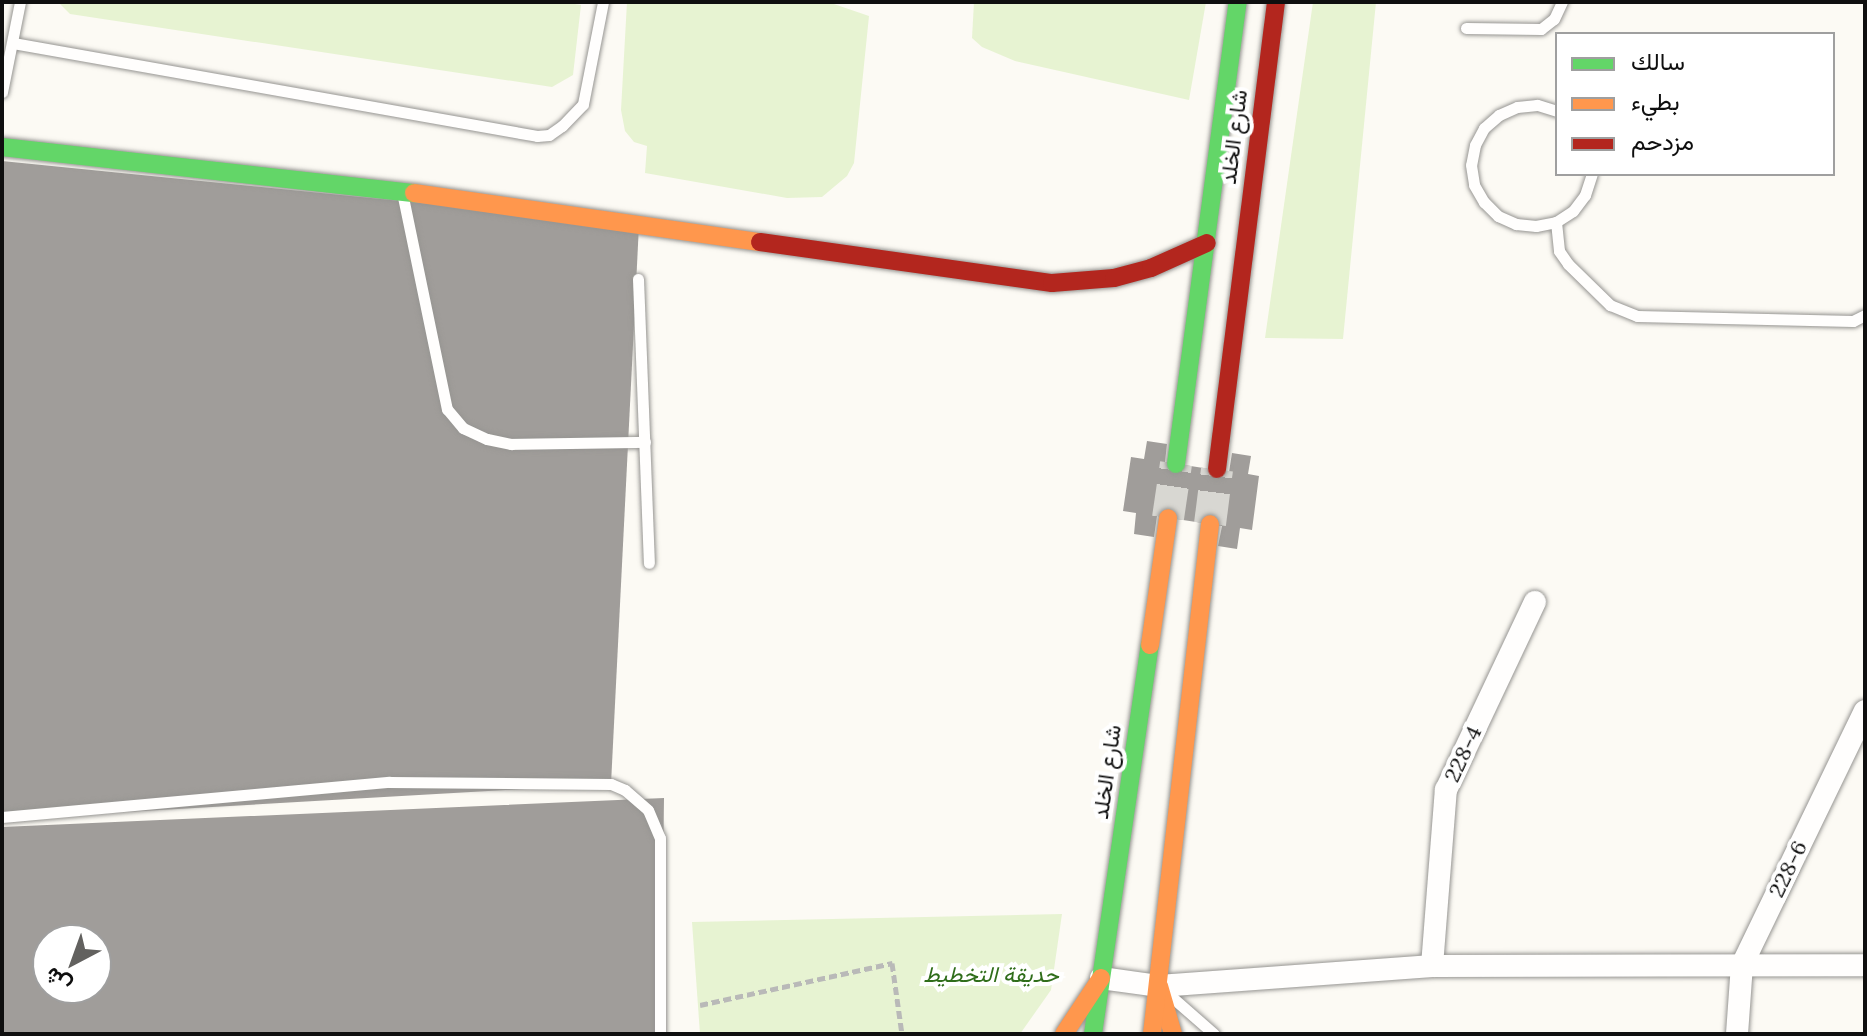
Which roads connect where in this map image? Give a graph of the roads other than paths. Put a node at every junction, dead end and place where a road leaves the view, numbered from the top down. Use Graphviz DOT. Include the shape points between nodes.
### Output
graph roads {
  1 [pos="20,2"];
  2 [pos="603,2"];
  3 [pos="1238,2"];
  4 [pos="1276,2"];
  5 [pos="1562,2"];
  6 [pos="1466,28"];
  7 [pos="13,43"];
  8 [pos="2,92"];
  9 [pos="1555,110"];
  10 [pos="2,147"];
  11 [pos="1591,176"];
  12 [pos="403,192"];
  13 [pos="1556,222"];
  14 [pos="1207,243"];
  15 [pos="638,279"];
  16 [pos="1865,315"];
  17 [pos="645,442"];
  18 [pos="1176,464"];
  19 [pos="1217,469"];
  20 [pos="1168,518"];
  21 [pos="1210,524"];
  22 [pos="649,563"];
  23 [pos="1535,602"];
  24 [pos="1865,711"];
  25 [pos="2,817"];
  26 [pos="1742,965"];
  27 [pos="1865,965"];
  28 [pos="1432,966"];
  29 [pos="1101,978"];
  30 [pos="1159,986"];
  31 [pos="660,1034"];
  32 [pos="1064,1034"];
  33 [pos="1093,1034"];
  34 [pos="1152,1034"];
  35 [pos="1173,1034"];
  36 [pos="1214,1034"];
  37 [pos="1737,1034"];
  1 -- 7 [label="lane"];
  2 -- 7 [label="lane" via="583,104 562,126 537,136"];
  3 -- 14 [label="main road, شارع الخلد"];
  4 -- 19 [label="main road, شارع الخلد"];
  5 -- 6 [label="lane" via="1554,19 1541,29"];
  7 -- 8 [label="lane"];
  9 -- 13 [label="lane" via="1537,105 1499,115 1484,128 1471,165 1474,185 1498,216 1516,224"];
  10 -- 12 [label="main road"];
  11 -- 13 [label="lane" via="1573,211"];
  12 -- 14 [label="main road" via="1052,283 1114,278"];
  12 -- 17 [label="lane" via="447,409 463,428 511,444"];
  13 -- 16 [label="lane" via="1559,251 1568,264 1610,305 1637,316 1853,321"];
  14 -- 18 [label="main road, شارع الخلد"];
  15 -- 17 [label="lane"];
  17 -- 22 [label="lane"];
  20 -- 29 [label="main road, شارع الخلد"];
  21 -- 30 [label="main road"];
  23 -- 28 [label="street, 228-4" via="1446,790"];
  24 -- 26 [label="street, 228-6"];
  25 -- 31 [label="lane" via="389,782 611,784 648,810 660,838"];
  26 -- 27 [label="street"];
  26 -- 28 [label="street"];
  26 -- 37 [label="street, 228-6"];
  28 -- 30 [label="street"];
  29 -- 30 [label="street"];
  29 -- 32 [label="main road"];
  29 -- 33 [label="main road, شارع الخلد"];
  30 -- 34 [label="main road"];
  30 -- 35 [label="main road"];
  30 -- 36 [label="lane"];
}
